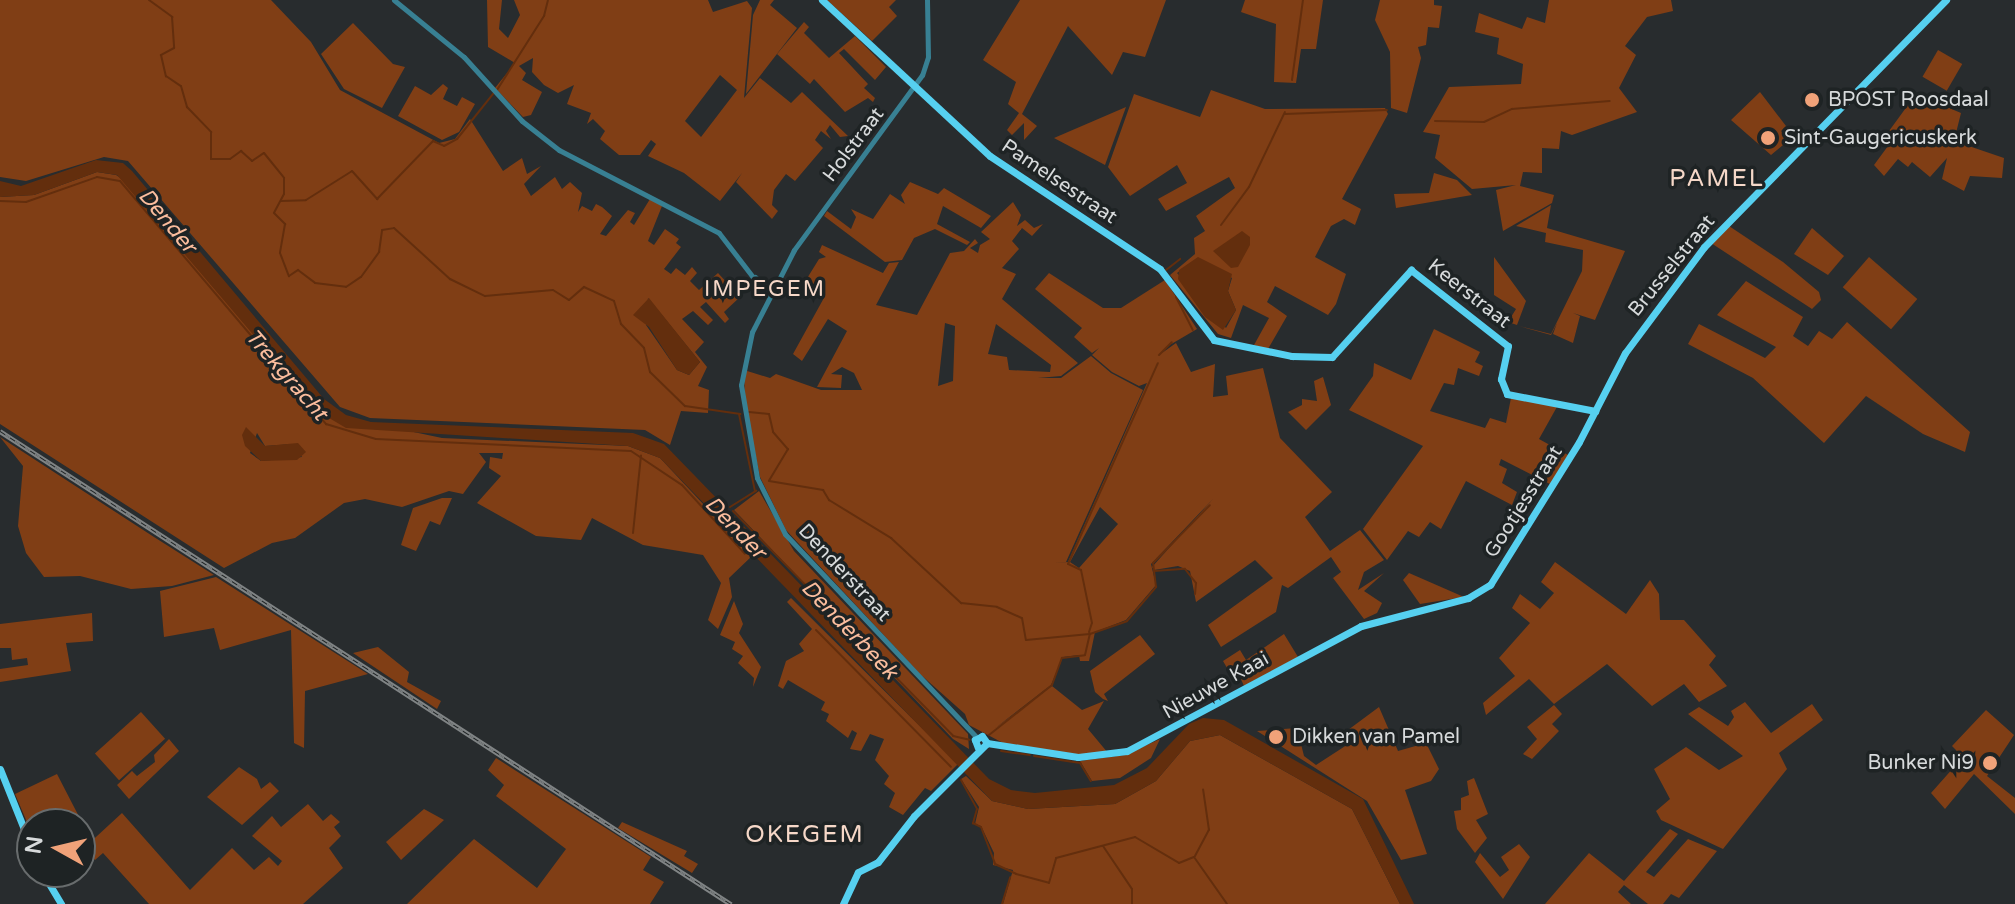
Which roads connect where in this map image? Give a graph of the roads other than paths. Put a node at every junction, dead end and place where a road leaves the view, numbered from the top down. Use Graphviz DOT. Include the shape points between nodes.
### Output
graph roads {
  1 [pos="394,0"];
  2 [pos="822,0"];
  3 [pos="927,0"];
  4 [pos="1946,0"];
  5 [pos="916,86"];
  6 [pos="1411,270"];
  7 [pos="770,295"];
  8 [pos="1595,411"];
  9 [pos="1468,598"];
  10 [pos="977,738"];
  11 [pos="987,743"];
  12 [pos="978,748"];
  13 [pos="0,769"];
  14 [pos="16,809"];
  15 [pos="843,904"];
  1 -- 7 [label="street" via="464,57 527,125 613,180 719,233"];
  2 -- 5 [label="main road, Pamelsestraat"];
  3 -- 5 [label="street, Holstraat" via="928,57"];
  4 -- 8 [label="main road, Brusselstraat" via="1704,247 1625,353"];
  5 -- 6 [label="main road, Pamelsestraat" via="1011,172 1166,275 1212,338 1326,359 1339,354"];
  5 -- 7 [label="street, Holstraat" via="798,244"];
  6 -- 8 [label="main road, Keerstraat" via="1508,346 1500,383 1507,394"];
  7 -- 10 [label="street, Denderstraat" via="747,345 741,385 757,478 769,508 797,548"];
  8 -- 9 [label="main road, Gootjesstraat" via="1497,576"];
  9 -- 11 [label="main road, Nieuwe Kaai" via="1361,626 1127,751 1078,757"];
  10 -- 11 [label="main road, Nieuwe Kaai" via="984,737"];
  10 -- 12 [label="main road"];
  11 -- 12 [label="main road"];
  12 -- 15 [label="main road" via="878,862 858,872"];
  13 -- 14 [label="main road"];
}
